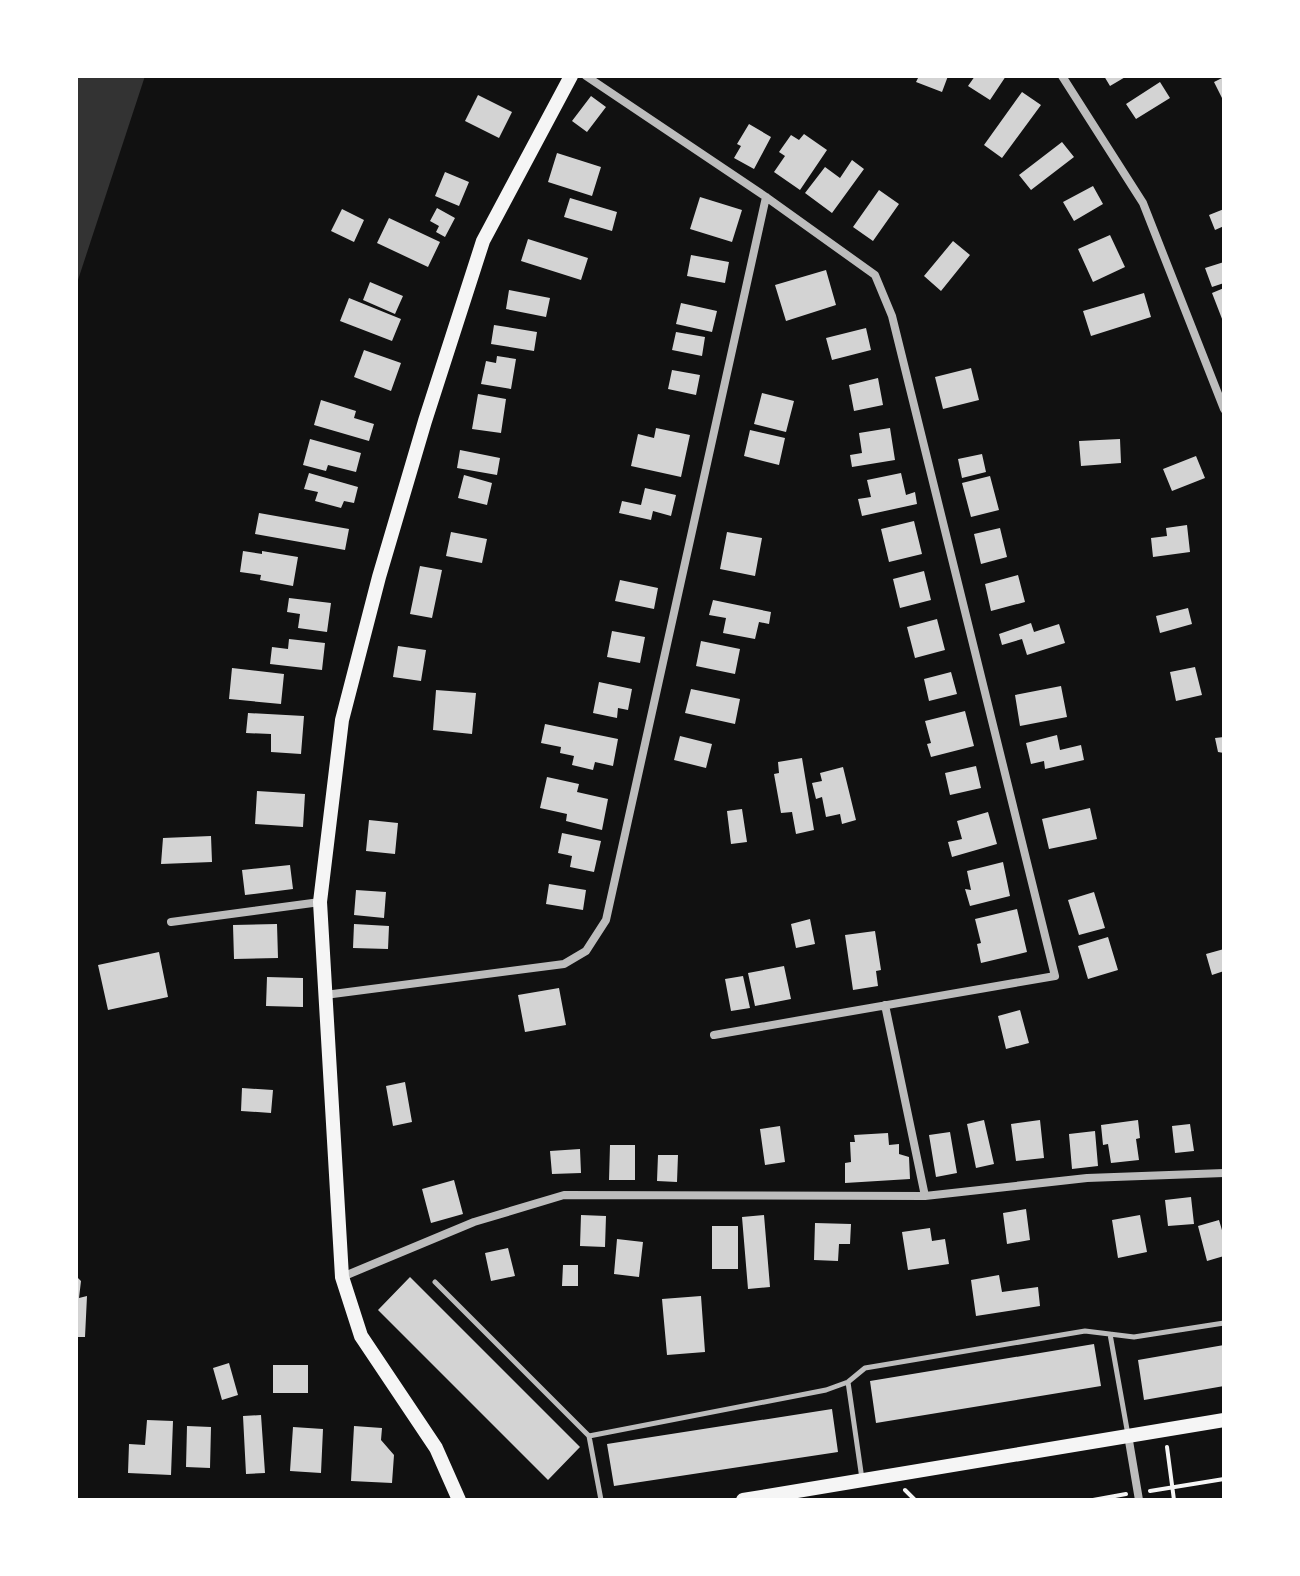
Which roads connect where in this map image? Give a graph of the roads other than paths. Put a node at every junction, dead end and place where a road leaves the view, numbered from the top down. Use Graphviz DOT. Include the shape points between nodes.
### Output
graph roads {
  1 [pos="571,76"];
  2 [pos="586,76"];
  3 [pos="1062,76"];
  4 [pos="766,197"];
  5 [pos="1224,409"];
  6 [pos="320,902"];
  7 [pos="171,922"];
  8 [pos="325,995"];
  9 [pos="885,1005"];
  10 [pos="714,1035"];
  11 [pos="1224,1173"];
  12 [pos="925,1196"];
  13 [pos="342,1277"];
  14 [pos="435,1282"];
  15 [pos="1224,1323"];
  16 [pos="1110,1334"];
  17 [pos="848,1382"];
  18 [pos="1224,1420"];
  19 [pos="1128,1435"];
  20 [pos="589,1436"];
  21 [pos="862,1480"];
  22 [pos="1138,1496"];
  23 [pos="459,1500"];
  24 [pos="601,1500"];
  25 [pos="743,1500"];
  1 -- 6 [label="main road" via="483,241 425,421 342,720"];
  2 -- 4 [label="street"];
  3 -- 5 [label="street" via="1143,203"];
  4 -- 8 [label="street" via="606,920 586,951 564,964"];
  4 -- 9 [label="street" via="875,275 892,316 1055,976"];
  6 -- 7 [label="street"];
  6 -- 8 [label="main road"];
  8 -- 13 [label="main road"];
  9 -- 10 [label="street"];
  9 -- 12 [label="street"];
  11 -- 12 [label="street" via="1087,1178"];
  12 -- 13 [label="street" via="564,1195 474,1222"];
  13 -- 23 [label="main road" via="361,1336 436,1448"];
  14 -- 20 [label="lane"];
  15 -- 16 [label="lane" via="1134,1337"];
  16 -- 17 [label="lane" via="1085,1331 865,1368"];
  16 -- 19 [label="lane"];
  17 -- 20 [label="lane"];
  17 -- 21 [label="lane"];
  18 -- 19 [label="main road"];
  19 -- 21 [label="main road"];
  19 -- 22 [label="street"];
  20 -- 24 [label="lane"];
  21 -- 25 [label="main road"];
}
